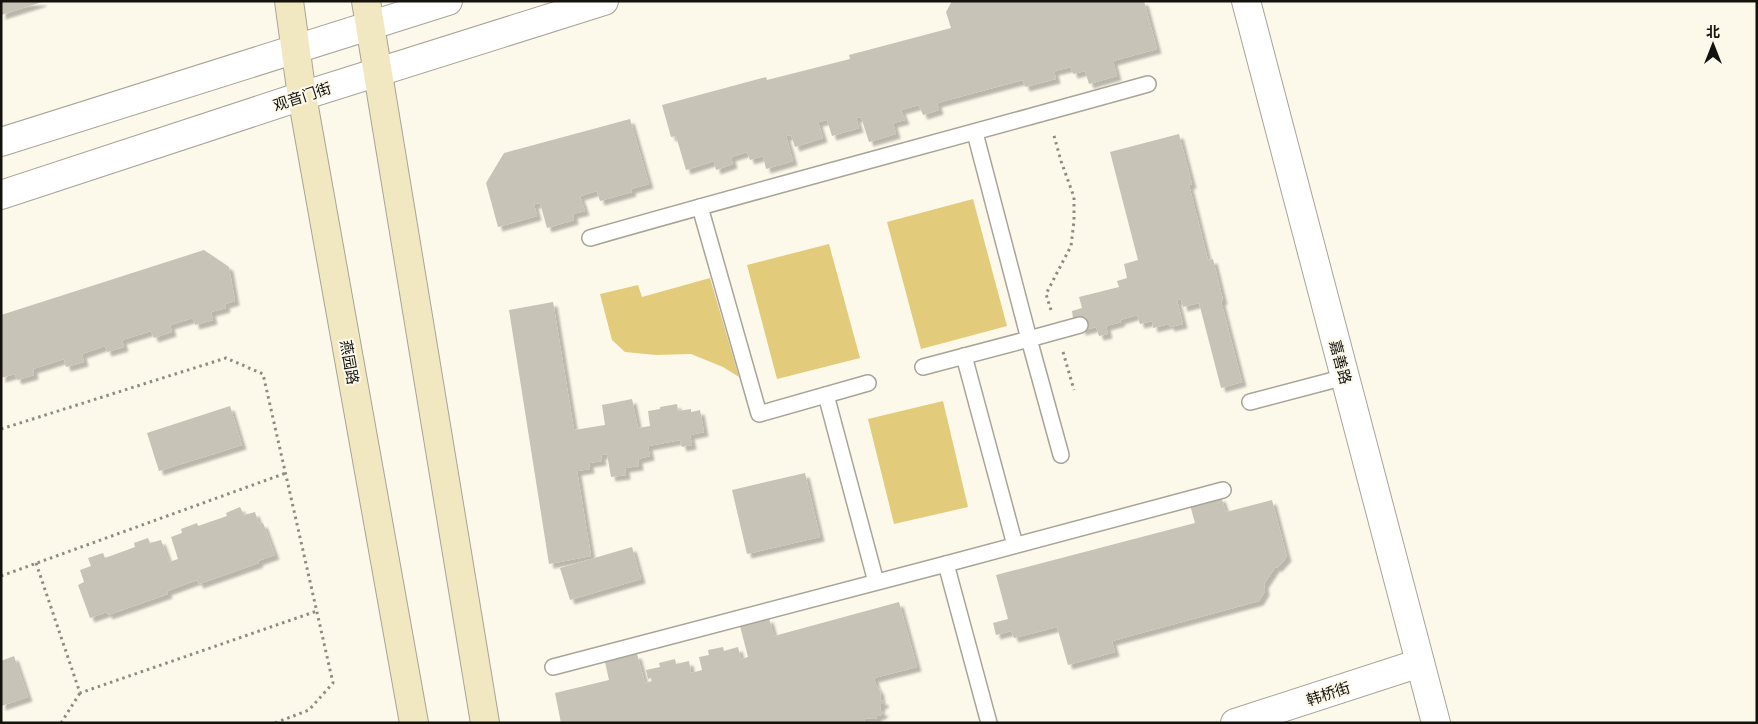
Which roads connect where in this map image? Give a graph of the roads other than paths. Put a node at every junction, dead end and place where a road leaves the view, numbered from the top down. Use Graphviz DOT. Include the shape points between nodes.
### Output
graph roads {
  1 [pos="289,1"];
  2 [pos="448,1"];
  3 [pos="604,1"];
  4 [pos="1246,1"];
  5 [pos="368,13"];
  6 [pos="296,49"];
  7 [pos="378,72"];
  8 [pos="1148,84"];
  9 [pos="302,96"];
  10 [pos="975,133"];
  11 [pos="1,142"];
  12 [pos="1,195"];
  13 [pos="700,207"];
  14 [pos="590,238"];
  15 [pos="1080,325"];
  16 [pos="1029,339"];
  17 [pos="964,356"];
  18 [pos="923,367"];
  19 [pos="1345,377"];
  20 [pos="868,383"];
  21 [pos="826,395"];
  22 [pos="1250,402"];
  23 [pos="1061,455"];
  24 [pos="1224,490"];
  25 [pos="1015,545"];
  26 [pos="946,564"];
  27 [pos="876,582"];
  28 [pos="1420,663"];
  29 [pos="553,668"];
  30 [pos="414,723"];
  31 [pos="485,723"];
  32 [pos="989,723"];
  33 [pos="1235,723"];
  34 [pos="1436,723"];
  1 -- 6 [label="main road, 燕园路"];
  2 -- 5 [label="street"];
  3 -- 7 [label="street, 观音门街"];
  4 -- 19 [label="street, 嘉善路"];
  5 -- 6 [label="street"];
  5 -- 7 [label="main road"];
  6 -- 9 [label="main road, 燕园路"];
  6 -- 11 [label="street"];
  7 -- 9 [label="street, 观音门街"];
  7 -- 31 [label="main road"];
  8 -- 10 [label="lane"];
  9 -- 12 [label="street, 观音门街"];
  9 -- 30 [label="main road, 燕园路"];
  10 -- 13 [label="lane"];
  10 -- 16 [label="lane"];
  13 -- 14 [label="lane"];
  13 -- 21 [label="lane" via="759,414"];
  15 -- 16 [label="lane"];
  16 -- 17 [label="lane"];
  16 -- 23 [label="lane"];
  17 -- 18 [label="lane"];
  17 -- 25 [label="lane"];
  19 -- 22 [label="lane"];
  19 -- 28 [label="street, 嘉善路"];
  20 -- 21 [label="lane"];
  21 -- 27 [label="lane"];
  24 -- 25 [label="lane"];
  25 -- 26 [label="lane"];
  26 -- 27 [label="lane"];
  26 -- 32 [label="lane"];
  27 -- 29 [label="lane"];
  28 -- 33 [label="street, 韩桥街"];
  28 -- 34 [label="street, 嘉善路"];
}
